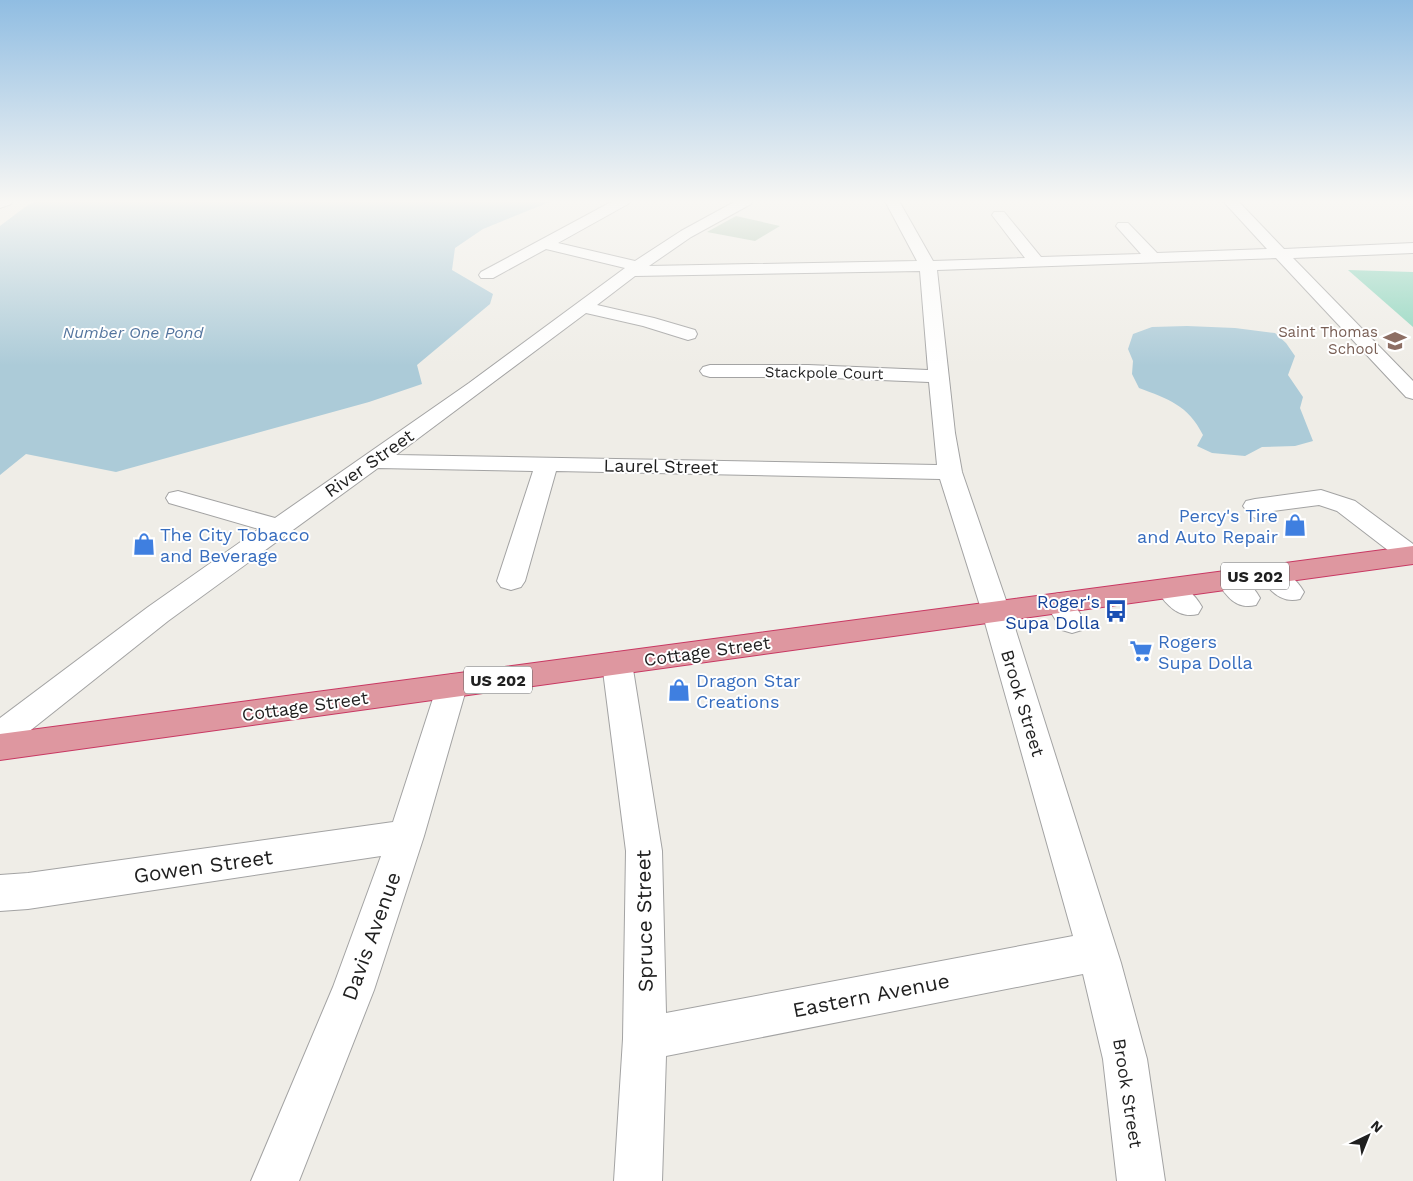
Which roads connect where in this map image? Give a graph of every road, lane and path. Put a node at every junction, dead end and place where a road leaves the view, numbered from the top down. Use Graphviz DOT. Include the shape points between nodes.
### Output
graph roads {
  1 [pos="521,256"];
  2 [pos="588,256"];
  3 [pos="654,256"];
  4 [pos="923,256"];
  5 [pos="1031,256"];
  6 [pos="1213,256"];
  7 [pos="1282,256"];
  8 [pos="1153,258"];
  9 [pos="1036,262"];
  10 [pos="928,266"];
  11 [pos="635,269"];
  12 [pos="487,275"];
  13 [pos="583,307"];
  14 [pos="688,334"];
  15 [pos="710,371"];
  16 [pos="939,376"];
  17 [pos="1413,393"];
  18 [pos="372,461"];
  19 [pos="547,464"];
  20 [pos="950,472"];
  21 [pos="178,498"];
  22 [pos="1273,509"];
  23 [pos="279,527"];
  24 [pos="1412,555"];
  25 [pos="511,581"];
  26 [pos="996,612"];
  27 [pos="617,663"];
  28 [pos="452,686"];
  29 [pos="0,736"];
  30 [pos="0,747"];
  31 [pos="406,836"];
  32 [pos="0,894"];
  33 [pos="1097,951"];
  34 [pos="645,1039"];
  35 [pos="275,1181"];
  36 [pos="638,1181"];
  37 [pos="1141,1181"];
  1 -- 12 [label="street"];
  2 -- 11 [label="street"];
  3 -- 11 [label="street, River Street"];
  4 -- 10 [label="street, Brook Street"];
  5 -- 9 [label="street"];
  6 -- 8 [label="street"];
  7 -- 17 [label="street"];
  8 -- 9 [label="street"];
  9 -- 10 [label="street"];
  10 -- 11 [label="street" via="741,271"];
  10 -- 16 [label="street, Brook Street"];
  11 -- 13 [label="street, River Street"];
  13 -- 14 [label="street"];
  13 -- 18 [label="street, River Street"];
  15 -- 16 [label="street, Stackpole Court"];
  16 -- 20 [label="street, Brook Street"];
  18 -- 19 [label="street, Laurel Street"];
  18 -- 23 [label="street, River Street" via="317,491"];
  19 -- 20 [label="street, Laurel Street"];
  19 -- 25 [label="street"];
  20 -- 26 [label="street, Brook Street"];
  21 -- 23 [label="street"];
  22 -- 24 [label="street" via="1321,497 1346,506"];
  23 -- 29 [label="street, River Street" via="139,615"];
  24 -- 26 [label="highway, Cottage Street / US 202" via="1281,583 1179,598 1066,613"];
  26 -- 27 [label="highway, Cottage Street / US 202"];
  26 -- 33 [label="street, Brook Street"];
  27 -- 28 [label="highway, Cottage Street / US 202"];
  27 -- 34 [label="street, Spruce Street" via="616,726 622,773 644,851"];
  28 -- 30 [label="highway, Cottage Street / US 202"];
  28 -- 31 [label="street, Davis Avenue"];
  31 -- 32 [label="street, Gowen Street"];
  31 -- 35 [label="street, Davis Avenue" via="353,990"];
  33 -- 34 [label="street, Eastern Avenue"];
  33 -- 37 [label="street, Brook Street" via="1125,1059"];
  34 -- 36 [label="street, Spruce Street"];
}
